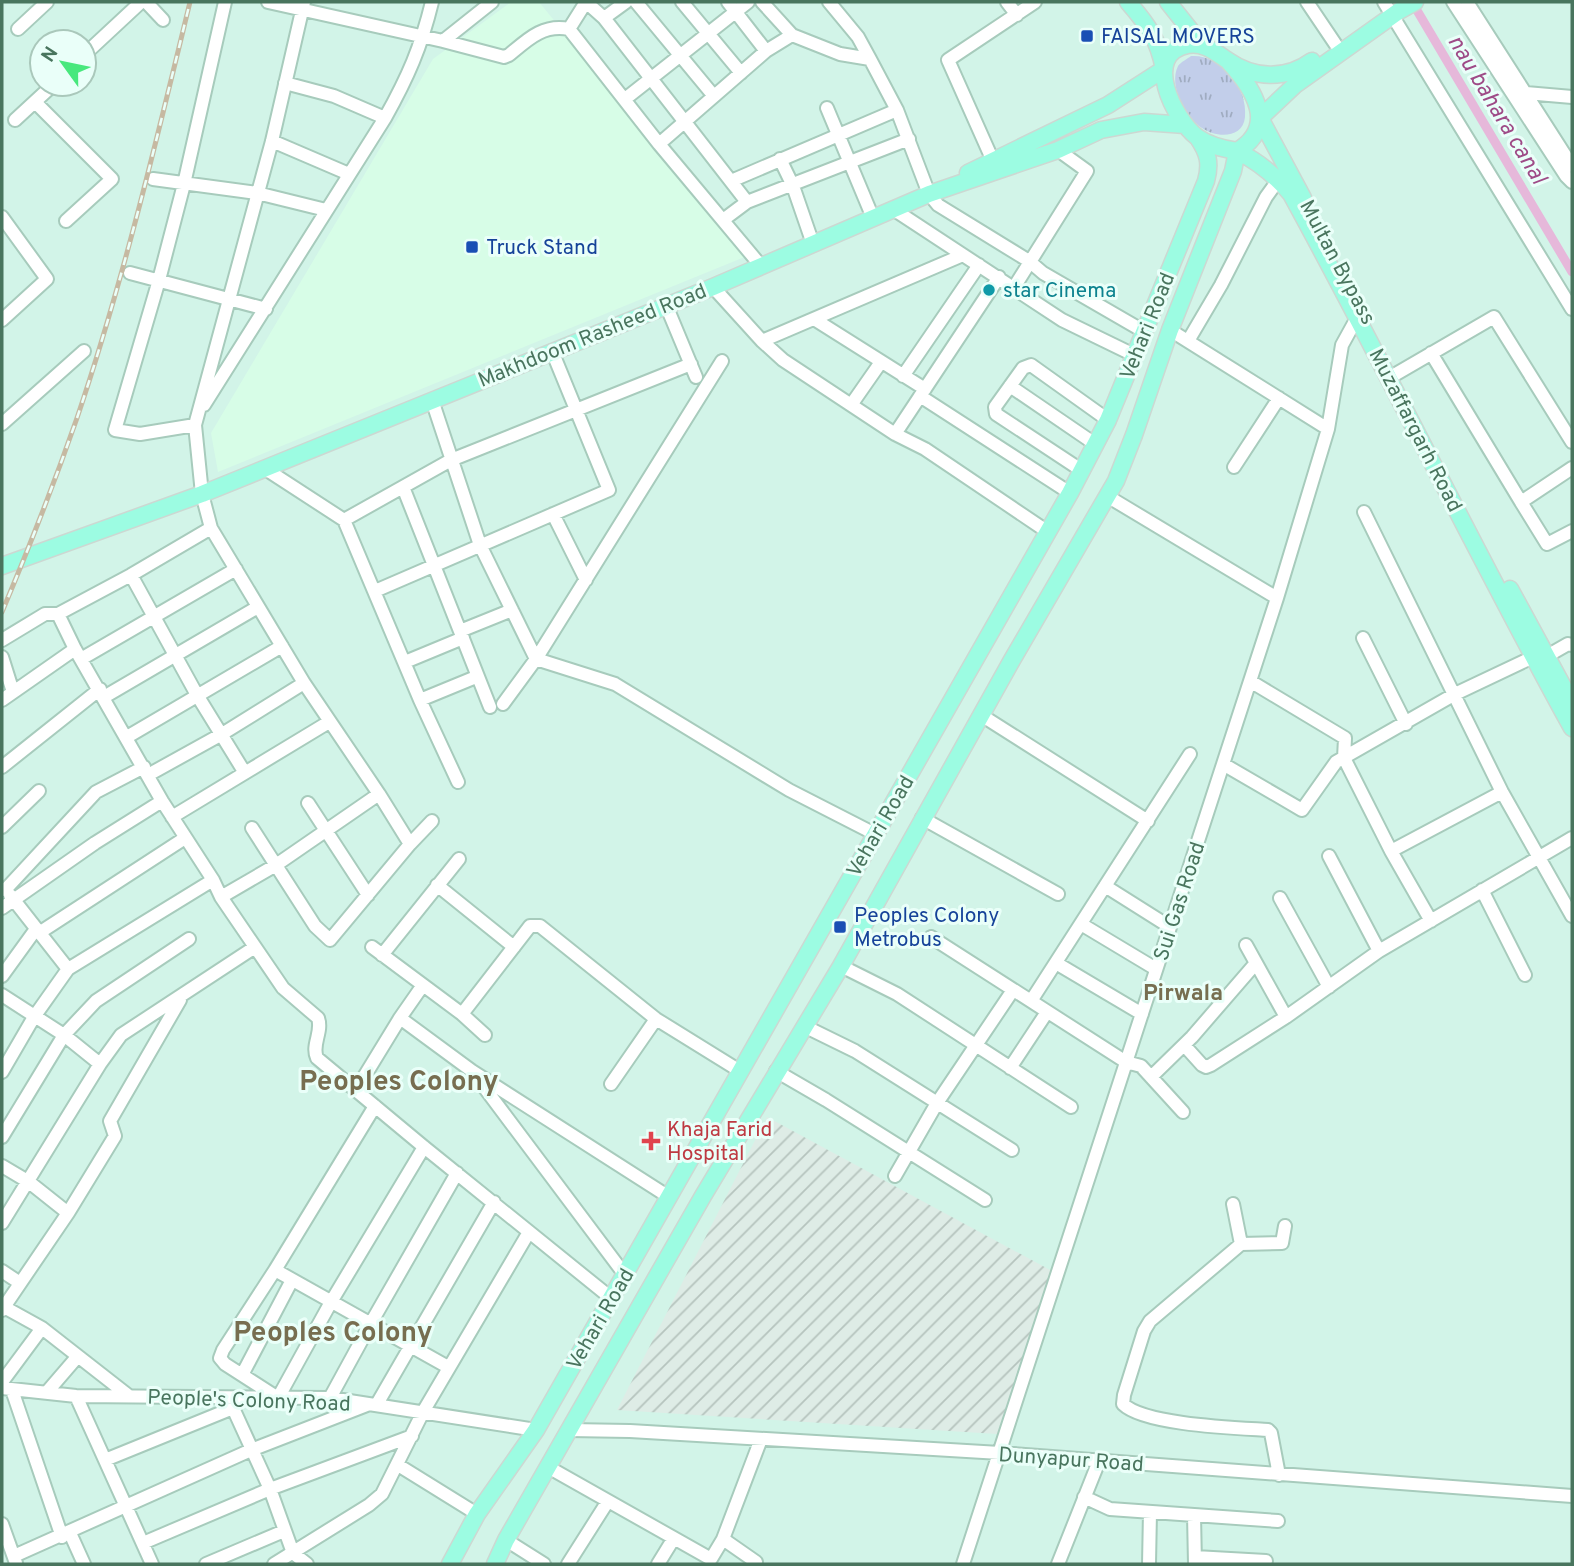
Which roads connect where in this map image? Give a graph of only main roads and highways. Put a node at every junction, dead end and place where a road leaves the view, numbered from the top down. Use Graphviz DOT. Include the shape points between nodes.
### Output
graph roads {
  1 [pos="1128,2"];
  2 [pos="1168,2"];
  3 [pos="1415,2"];
  4 [pos="1393,7"];
  5 [pos="1203,46"];
  6 [pos="1229,62"];
  7 [pos="1164,69"];
  8 [pos="1260,118"];
  9 [pos="1185,125"];
  10 [pos="1198,138"];
  11 [pos="1237,151"];
  12 [pos="929,194"];
  13 [pos="1393,376"];
  14 [pos="2,566"];
  15 [pos="1540,656"];
  16 [pos="1572,703"];
  17 [pos="1572,728"];
  18 [pos="450,1564"];
  19 [pos="495,1564"];
  1 -- 7 [label="main road" via="1160,46"];
  2 -- 5 [label="main road"];
  3 -- 4 [label="main road"];
  4 -- 6 [label="main road" via="1288,74 1258,74"];
  4 -- 8 [label="main road"];
  5 -- 6 [label="main road"];
  5 -- 7 [label="main road" via="1178,49"];
  6 -- 8 [label="main road" via="1250,89"];
  7 -- 9 [label="main road" via="1167,94"];
  7 -- 12 [label="main road" via="1108,105"];
  8 -- 11 [label="main road" via="1258,133"];
  8 -- 13 [label="main road, Multan Bypass" via="1366,312"];
  9 -- 10 [label="main road"];
  9 -- 12 [label="main road, Makhdoom Rasheed Road" via="1122,124"];
  10 -- 11 [label="main road"];
  10 -- 18 [label="main road, Vehari Road" via="1210,166 1206,181 1096,444 536,1430 477,1514"];
  11 -- 13 [label="main road, Muzaffargarh Road" via="1259,162 1291,194"];
  11 -- 19 [label="main road, Vehari Road" via="1116,481"];
  12 -- 14 [label="main road, Makhdoom Rasheed Road" via="202,494"];
  13 -- 15 [label="main road, Multan Bypass" via="1501,573"];
  15 -- 16 [label="main road, Multan Bypass"];
  15 -- 17 [label="main road"];
}
